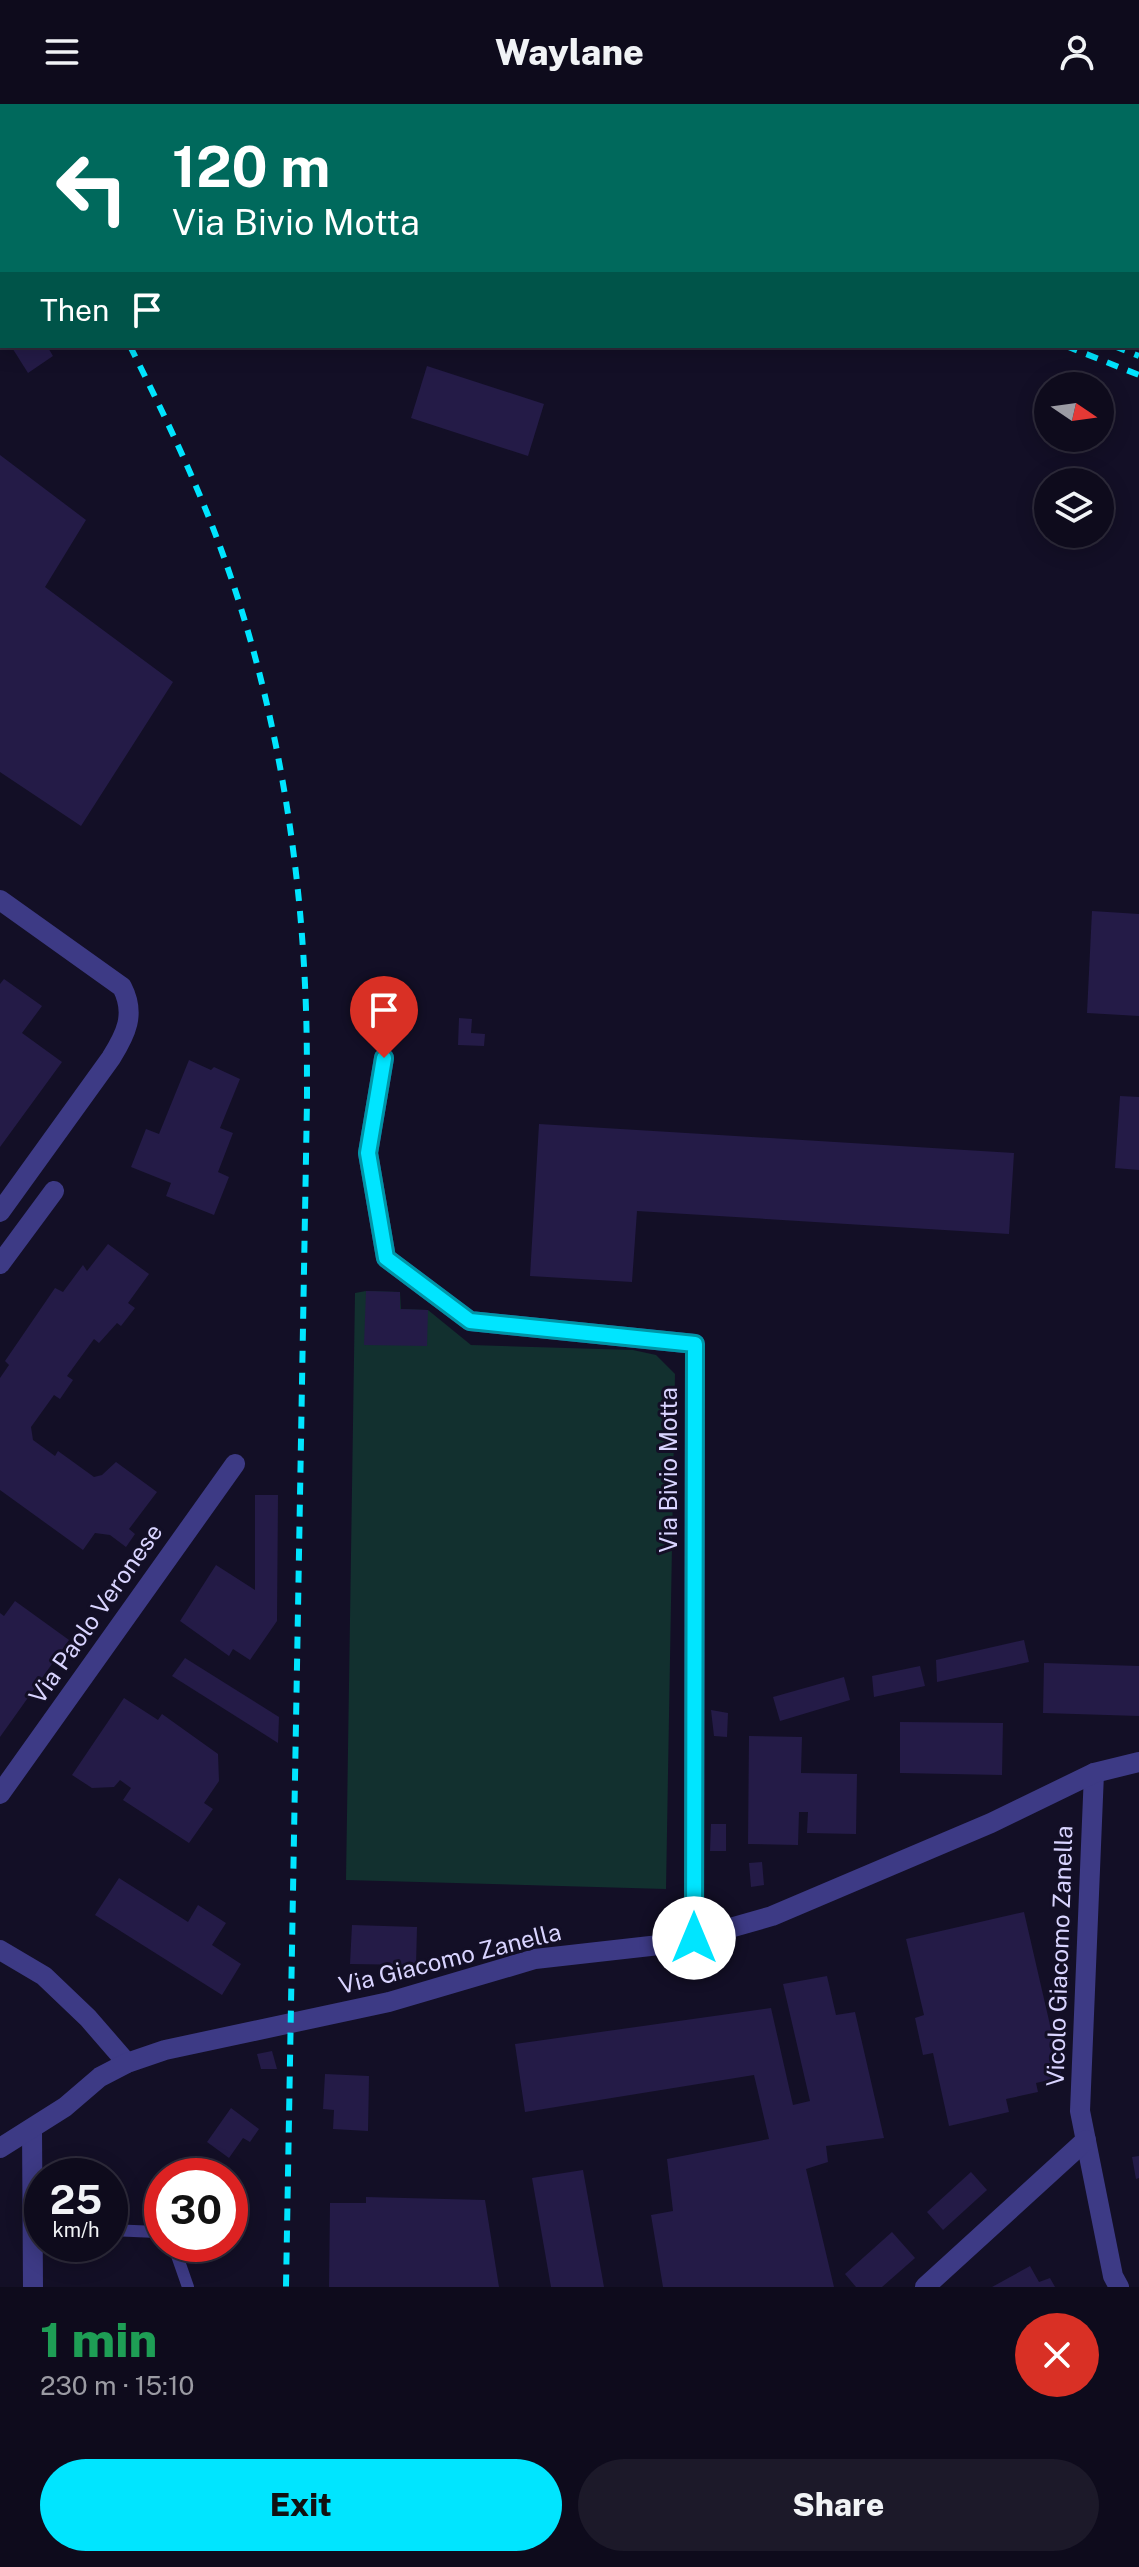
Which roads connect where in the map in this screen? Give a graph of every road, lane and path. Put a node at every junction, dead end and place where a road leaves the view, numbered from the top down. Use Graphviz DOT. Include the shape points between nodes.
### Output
graph roads {
  1 [pos="0,900"];
  2 [pos="384,1058"];
  3 [pos="54,1191"];
  4 [pos="0,1212"];
  5 [pos="0,1264"];
  6 [pos="235,1464"];
  7 [pos="1139,1762"];
  8 [pos="1094,1773"];
  9 [pos="0,1794"];
  10 [pos="694,1938"];
  11 [pos="0,1950"];
  12 [pos="127,2063"];
  13 [pos="32,2129"];
  14 [pos="1086,2140"];
  15 [pos="0,2148"];
  16 [pos="34,2158"];
  17 [pos="35,2262"];
  18 [pos="179,2262"];
  19 [pos="33,2287"];
  20 [pos="188,2287"];
  21 [pos="925,2287"];
  22 [pos="1119,2287"];
  1 -- 4 [label="street" via="122,987 130,1020 111,1058"];
  2 -- 10 [label="street, Via Bivio Motta" via="368,1153 386,1258 470,1321 695,1344"];
  3 -- 5 [label="street"];
  6 -- 9 [label="street, Via Paolo Veronese"];
  7 -- 8 [label="street, Via Giacomo Zanella"];
  8 -- 10 [label="street, Via Giacomo Zanella" via="772,1916"];
  8 -- 14 [label="street, Vicolo Giacomo Zanella" via="1080,2111"];
  10 -- 12 [label="street, Via Giacomo Zanella" via="535,1959 389,2002 165,2050"];
  11 -- 12 [label="street" via="44,1976"];
  12 -- 13 [label="street, Via Giacomo Zanella"];
  13 -- 15 [label="street, Via Giacomo Zanella"];
  13 -- 16 [label="street"];
  14 -- 21 [label="street"];
  14 -- 22 [label="street, Vicolo Giacomo Zanella"];
  17 -- 19 [label="street"];
  18 -- 20 [label="lane"];
}
